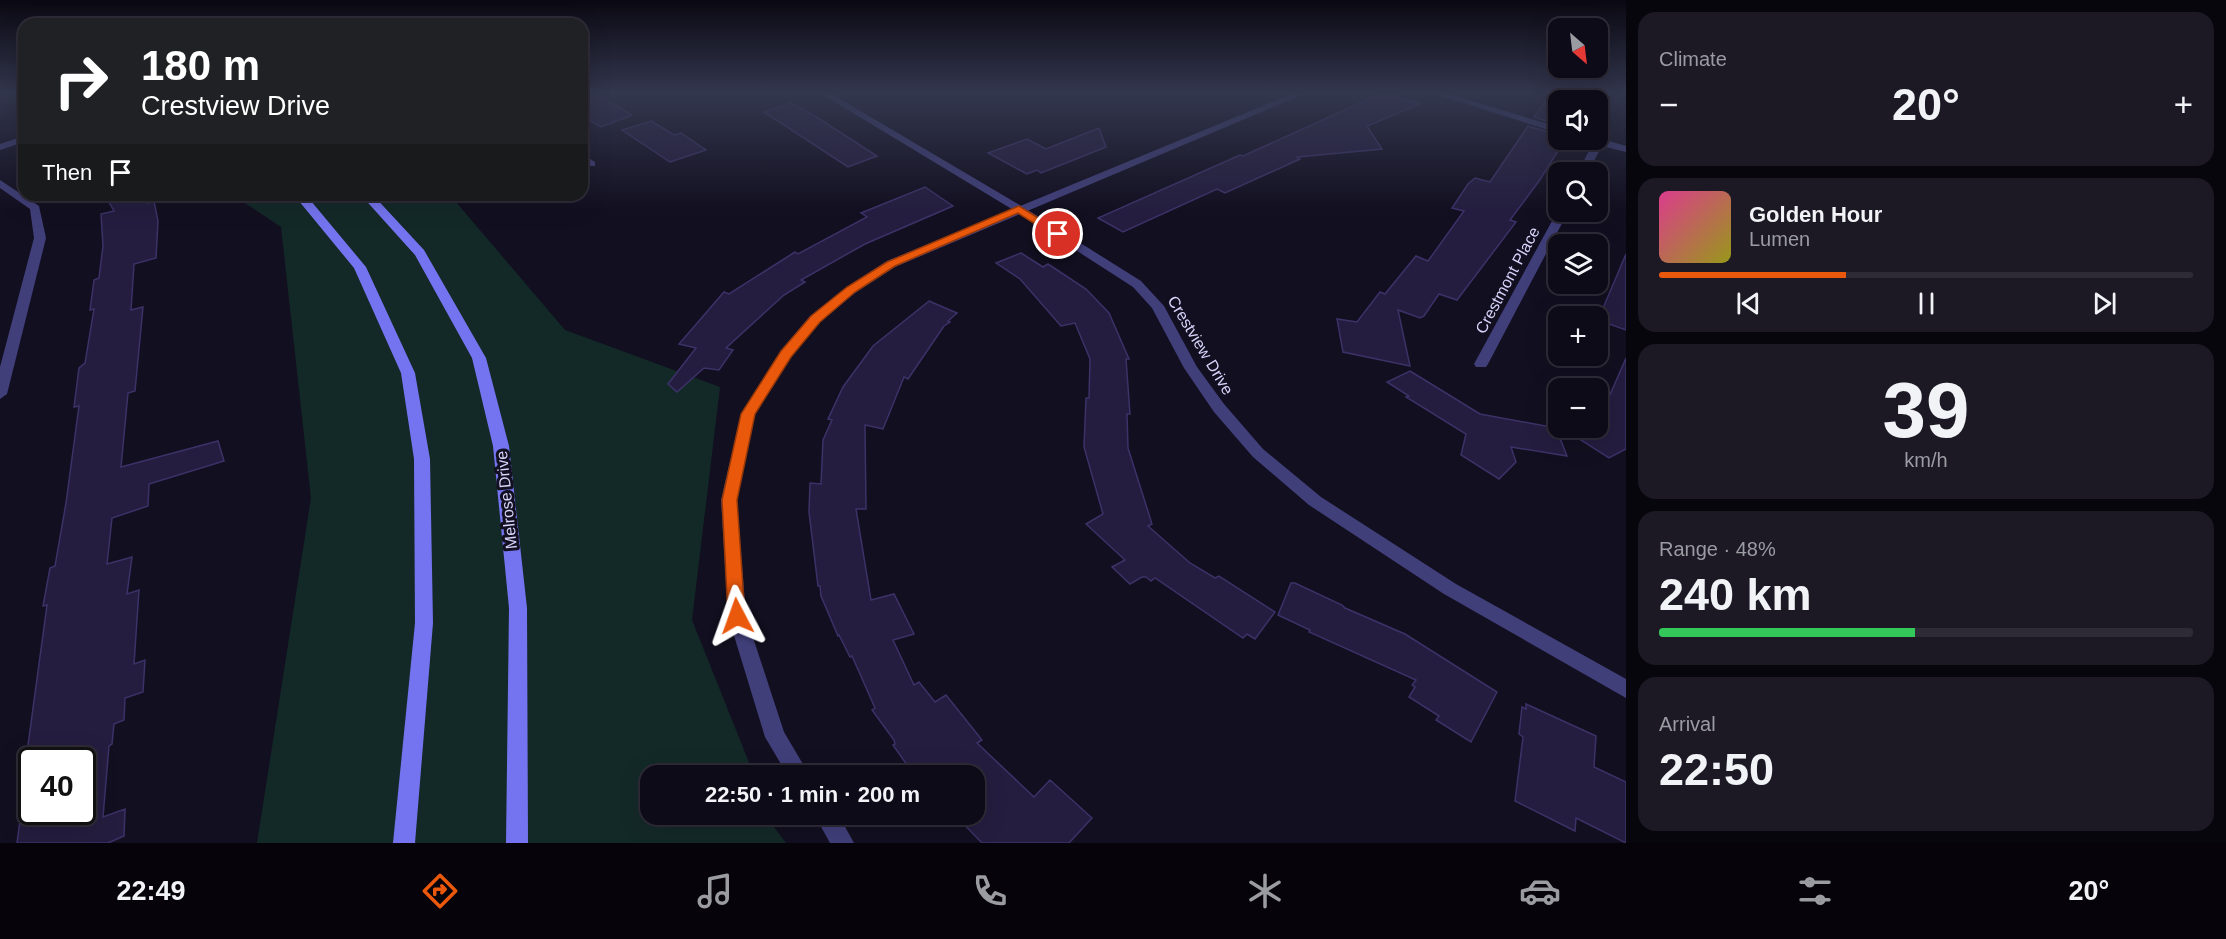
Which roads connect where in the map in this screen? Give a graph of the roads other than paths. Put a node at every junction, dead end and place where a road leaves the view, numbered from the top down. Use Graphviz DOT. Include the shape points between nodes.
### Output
graph roads {
  1 [pos="890,132"];
  2 [pos="1205,132"];
  3 [pos="18,141"];
  4 [pos="1608,144"];
  5 [pos="0,147"];
  6 [pos="1626,149"];
  7 [pos="0,183"];
  8 [pos="18,196"];
  9 [pos="24,201"];
  10 [pos="305,201"];
  11 [pos="372,201"];
  12 [pos="1019,209"];
  13 [pos="1557,222"];
  14 [pos="1481,364"];
  15 [pos="0,394"];
  16 [pos="1626,689"];
  17 [pos="793,765"];
  18 [pos="832,825"];
  19 [pos="404,843"];
  20 [pos="517,843"];
  21 [pos="843,843"];
  1 -- 12 [label="street, Crestview Drive"];
  2 -- 12 [label="street"];
  3 -- 5 [label="street"];
  4 -- 6 [label="street"];
  7 -- 8 [label="street"];
  9 -- 15 [label="street" via="34,208 40,238"];
  10 -- 19 [label="main road" via="360,267 408,373 422,459 424,623"];
  11 -- 20 [label="main road, Melrose Drive" via="420,253 479,358 501,446 518,608"];
  12 -- 16 [label="street, Crestview Drive" via="1137,284 1158,306 1191,368 1219,408 1258,453 1315,501 1460,595"];
  12 -- 17 [label="street" via="891,264 851,290 815,319 786,354 748,414 729,500 737,616 775,737"];
  13 -- 14 [label="street, Crestmont Place"];
  18 -- 21 [label="street"];
}
